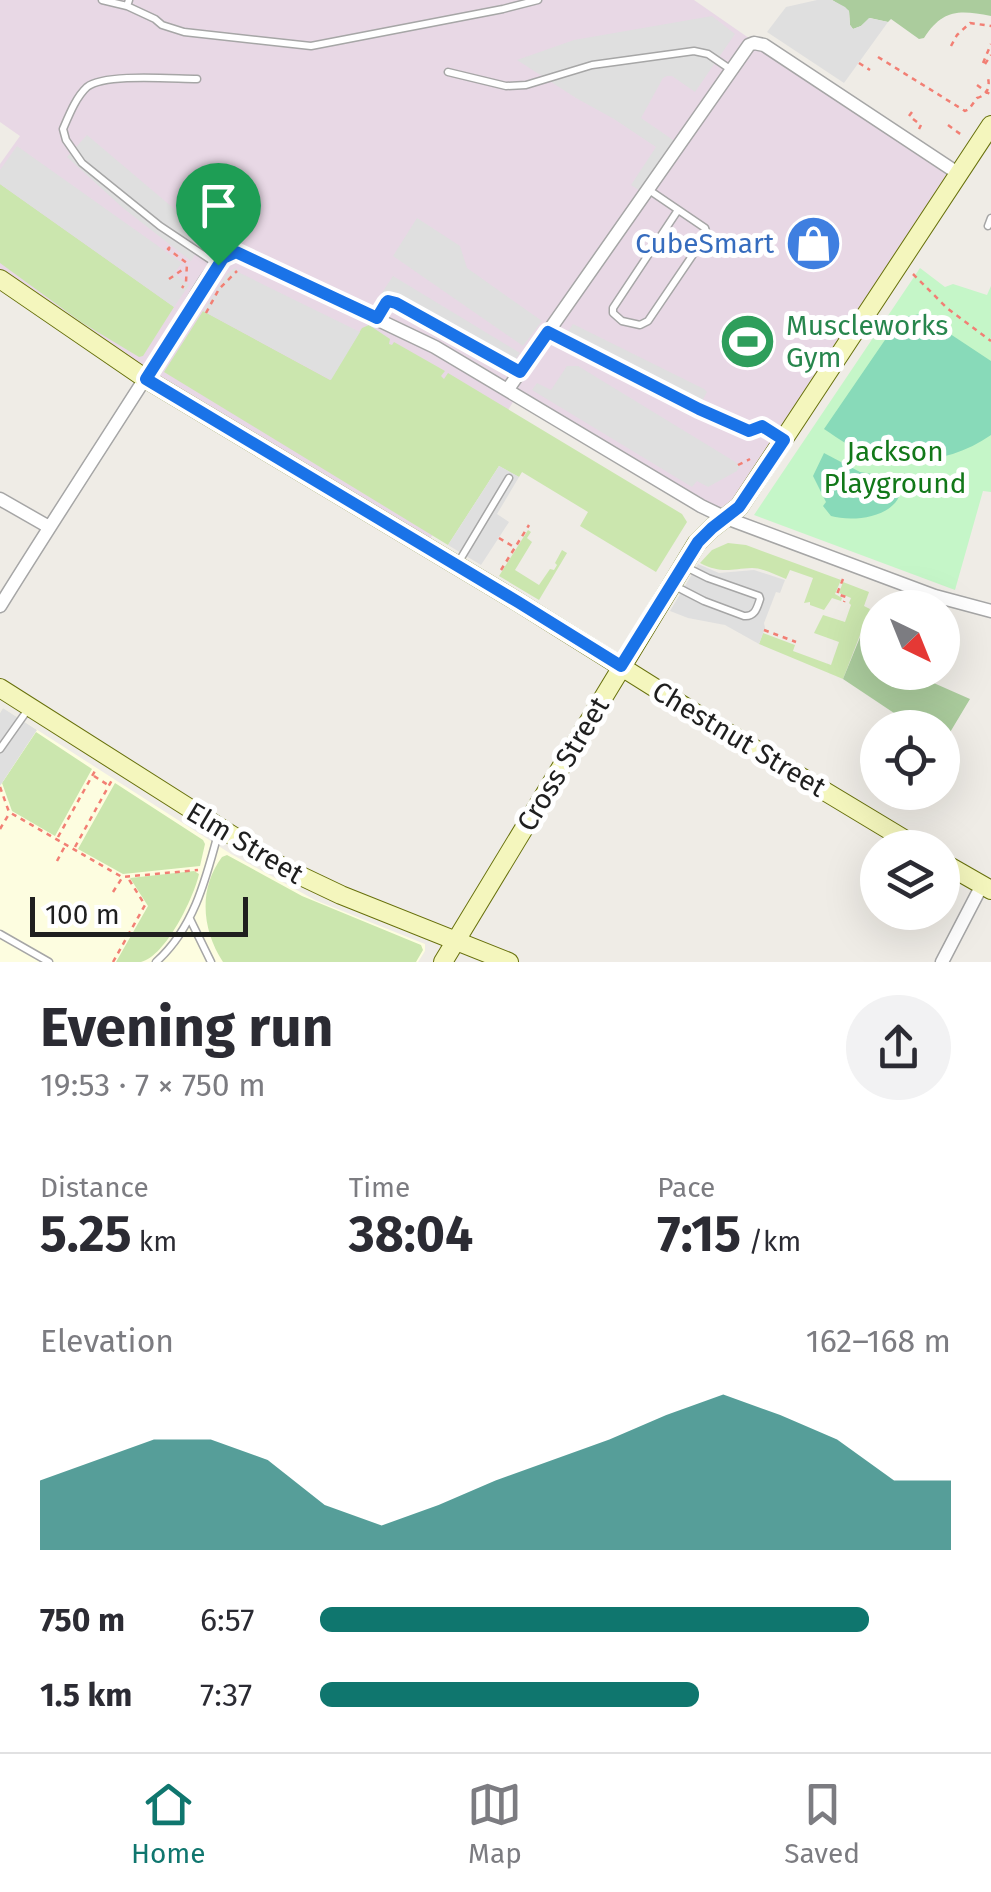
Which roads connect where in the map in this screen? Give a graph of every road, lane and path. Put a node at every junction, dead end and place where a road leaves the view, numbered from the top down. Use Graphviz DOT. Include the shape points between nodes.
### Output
graph roads {
  1 [pos="102,0"];
  2 [pos="538,0"];
  3 [pos="128,3"];
  4 [pos="991,26"];
  5 [pos="991,44"];
  6 [pos="951,46"];
  7 [pos="991,55"];
  8 [pos="878,58"];
  9 [pos="859,63"];
  10 [pos="731,70"];
  11 [pos="870,70"];
  12 [pos="448,72"];
  13 [pos="987,75"];
  14 [pos="198,80"];
  15 [pos="977,85"];
  16 [pos="989,94"];
  17 [pos="969,109"];
  18 [pos="912,112"];
  19 [pos="984,120"];
  20 [pos="921,125"];
  21 [pos="948,125"];
  22 [pos="979,144"];
  23 [pos="959,174"];
  24 [pos="648,190"];
  25 [pos="678,210"];
  26 [pos="177,237"];
  27 [pos="218,265"];
  28 [pos="186,267"];
  29 [pos="237,271"];
  30 [pos="912,273"];
  31 [pos="0,279"];
  32 [pos="169,279"];
  33 [pos="182,288"];
  34 [pos="206,313"];
  35 [pos="377,318"];
  36 [pos="548,332"];
  37 [pos="991,341"];
  38 [pos="520,372"];
  39 [pos="146,379"];
  40 [pos="508,389"];
  41 [pos="784,440"];
  42 [pos="754,457"];
  43 [pos="738,465"];
  44 [pos="510,478"];
  45 [pos="0,498"];
  46 [pos="726,518"];
  47 [pos="529,525"];
  48 [pos="50,526"];
  49 [pos="498,538"];
  50 [pos="515,548"];
  51 [pos="457,565"];
  52 [pos="684,566"];
  53 [pos="497,576"];
  54 [pos="842,578"];
  55 [pos="672,584"];
  56 [pos="844,602"];
  57 [pos="0,606"];
  58 [pos="991,610"];
  59 [pos="764,630"];
  60 [pos="796,642"];
  61 [pos="621,666"];
  62 [pos="0,688"];
  63 [pos="29,708"];
  64 [pos="0,749"];
  65 [pos="96,768"];
  66 [pos="92,775"];
  67 [pos="113,778"];
  68 [pos="109,786"];
  69 [pos="0,787"];
  70 [pos="9,812"];
  71 [pos="0,829"];
  72 [pos="220,829"];
  73 [pos="889,830"];
  74 [pos="56,839"];
  75 [pos="66,844"];
  76 [pos="74,849"];
  77 [pos="57,861"];
  78 [pos="208,868"];
  79 [pos="960,873"];
  80 [pos="125,877"];
  81 [pos="986,888"];
  82 [pos="114,892"];
  83 [pos="190,919"];
  84 [pos="0,934"];
  85 [pos="457,941"];
  86 [pos="48,962"];
  87 [pos="113,962"];
  88 [pos="156,962"];
  89 [pos="211,962"];
  90 [pos="443,962"];
  91 [pos="509,962"];
  92 [pos="942,962"];
  1 -- 3 [label="lane"];
  2 -- 3 [label="lane" via="312,46 184,32"];
  4 -- 6 [label="path" via="970,23"];
  5 -- 7 [label="path" via="984,63"];
  8 -- 17 [label="path" via="962,111"];
  9 -- 11 [label="path"];
  10 -- 12 [label="lane" via="694,50 605,62 526,85"];
  10 -- 23 [label="street" via="746,48 764,45"];
  10 -- 24 [label="street"];
  13 -- 16 [label="path"];
  14 -- 26 [label="lane" via="95,82 83,90 63,128 82,163"];
  15 -- 16 [label="path"];
  16 -- 17 [label="path"];
  17 -- 19 [label="path"];
  18 -- 20 [label="path"];
  19 -- 22 [label="street, Cross Street"];
  21 -- 22 [label="path"];
  22 -- 23 [label="street, Cross Street"];
  23 -- 41 [label="street, Cross Street"];
  24 -- 25 [label="lane"];
  24 -- 36 [label="street"];
  25 -- 25 [label="lane" via="707,234 648,322 622,321 614,305"];
  26 -- 27 [label="lane"];
  26 -- 28 [label="path" via="168,250"];
  27 -- 35 [label="street" via="230,253 241,253"];
  27 -- 39 [label="street"];
  28 -- 32 [label="path"];
  28 -- 33 [label="path"];
  29 -- 34 [label="path"];
  30 -- 37 [label="path"];
  31 -- 39 [label="street, Chestnut Street"];
  35 -- 38 [label="lane" via="388,301 396,303"];
  35 -- 40 [label="street"];
  36 -- 38 [label="street"];
  36 -- 41 [label="lane" via="716,417 749,431 762,426"];
  38 -- 40 [label="street"];
  39 -- 48 [label="street"];
  39 -- 51 [label="street, Chestnut Street"];
  40 -- 46 [label="street"];
  41 -- 46 [label="street, Cross Street"];
  42 -- 43 [label="path"];
  44 -- 51 [label="lane"];
  45 -- 48 [label="street"];
  46 -- 52 [label="street, Cross Street" via="698,542"];
  46 -- 58 [label="street" via="935,596"];
  47 -- 50 [label="path"];
  48 -- 57 [label="street"];
  49 -- 50 [label="path"];
  50 -- 53 [label="path"];
  51 -- 61 [label="street, Chestnut Street"];
  52 -- 55 [label="street, Cross Street"];
  52 -- 55 [label="lane" via="758,596 755,612 744,616"];
  54 -- 56 [label="path" via="837,594"];
  55 -- 61 [label="street, Cross Street"];
  59 -- 60 [label="path"];
  61 -- 73 [label="street, Chestnut Street"];
  61 -- 85 [label="street, Cross Street"];
  62 -- 63 [label="street, Elm Street"];
  63 -- 64 [label="lane"];
  63 -- 72 [label="street, Elm Street"];
  65 -- 66 [label="path"];
  66 -- 68 [label="path"];
  66 -- 74 [label="path"];
  67 -- 68 [label="path"];
  68 -- 76 [label="path"];
  69 -- 70 [label="path"];
  70 -- 71 [label="path"];
  70 -- 74 [label="path"];
  72 -- 78 [label="lane"];
  72 -- 85 [label="street, Elm Street" via="312,882"];
  74 -- 75 [label="path"];
  75 -- 76 [label="path"];
  75 -- 77 [label="path"];
  76 -- 80 [label="path"];
  78 -- 80 [label="path"];
  78 -- 83 [label="lane"];
  79 -- 81 [label="street"];
  80 -- 82 [label="path"];
  80 -- 87 [label="path" via="145,905"];
  81 -- 92 [label="street"];
  83 -- 88 [label="lane"];
  83 -- 89 [label="lane"];
  84 -- 86 [label="lane"];
  85 -- 90 [label="street, Cross Street"];
  85 -- 91 [label="street, Elm Street"];
}
